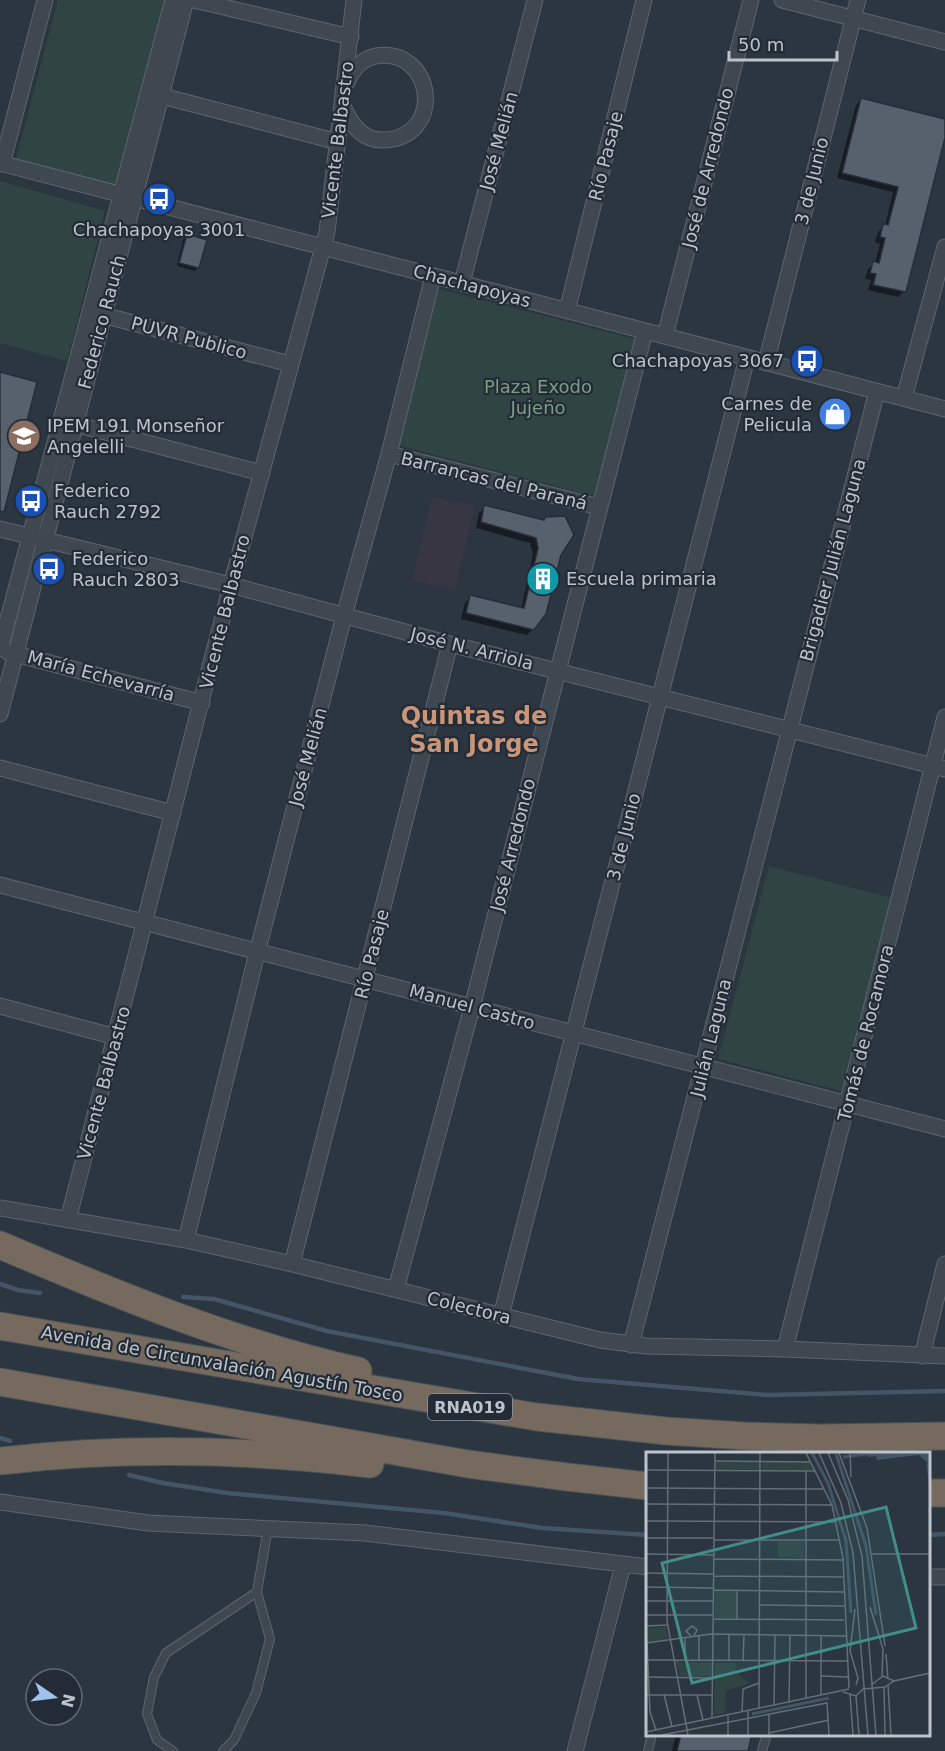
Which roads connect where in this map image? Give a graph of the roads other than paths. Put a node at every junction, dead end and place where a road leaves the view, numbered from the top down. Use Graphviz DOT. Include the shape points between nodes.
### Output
graph roads {
  1 [pos="45,0"];
  2 [pos="173,0"];
  3 [pos="186,0"];
  4 [pos="194,0"];
  5 [pos="354,0"];
  6 [pos="536,0"];
  7 [pos="644,0"];
  8 [pos="751,0"];
  9 [pos="782,0"];
  10 [pos="858,0"];
  11 [pos="853,18"];
  12 [pos="351,37"];
  13 [pos="945,42"];
  14 [pos="345,88"];
  15 [pos="162,96"];
  16 [pos="343,104"];
  17 [pos="338,142"];
  18 [pos="1,163"];
  19 [pos="128,197"];
  20 [pos="945,247"];
  21 [pos="322,248"];
  22 [pos="433,276"];
  23 [pos="462,283"];
  24 [pos="567,311"];
  25 [pos="89,312"];
  26 [pos="104,315"];
  27 [pos="645,331"];
  28 [pos="665,336"];
  29 [pos="747,358"];
  30 [pos="766,363"];
  31 [pos="290,364"];
  32 [pos="877,392"];
  33 [pos="904,399"];
  34 [pos="945,409"];
  35 [pos="68,422"];
  36 [pos="389,454"];
  37 [pos="262,473"];
  38 [pos="599,507"];
  39 [pos="0,529"];
  40 [pos="38,539"];
  41 [pos="231,585"];
  42 [pos="344,616"];
  43 [pos="450,644"];
  44 [pos="0,649"];
  45 [pos="15,654"];
  46 [pos="557,671"];
  47 [pos="659,697"];
  48 [pos="202,703"];
  49 [pos="0,714"];
  50 [pos="945,717"];
  51 [pos="789,729"];
  52 [pos="939,767"];
  53 [pos="0,768"];
  54 [pos="173,813"];
  55 [pos="0,885"];
  56 [pos="145,923"];
  57 [pos="257,952"];
  58 [pos="365,980"];
  59 [pos="0,1006"];
  60 [pos="472,1007"];
  61 [pos="573,1034"];
  62 [pos="116,1037"];
  63 [pos="703,1067"];
  64 [pos="848,1104"];
  65 [pos="945,1129"];
  66 [pos="0,1208"];
  67 [pos="68,1220"];
  68 [pos="186,1240"];
  69 [pos="0,1245"];
  70 [pos="292,1264"];
  71 [pos="945,1264"];
  72 [pos="396,1289"];
  73 [pos="501,1316"];
  74 [pos="0,1326"];
  75 [pos="631,1346"];
  76 [pos="785,1349"];
  77 [pos="922,1356"];
  78 [pos="945,1356"];
  79 [pos="0,1382"];
  80 [pos="462,1406"];
  81 [pos="945,1436"];
  82 [pos="0,1461"];
  83 [pos="646,1486"];
  84 [pos="646,1496"];
  85 [pos="0,1502"];
  86 [pos="268,1528"];
  87 [pos="623,1565"];
  88 [pos="646,1567"];
  89 [pos="257,1592"];
  90 [pos="652,1736"];
  91 [pos="766,1736"];
  92 [pos="172,1751"];
  93 [pos="223,1751"];
  94 [pos="575,1751"];
  95 [pos="648,1751"];
  96 [pos="762,1751"];
  1 -- 18 [label="street"];
  2 -- 19 [label="street, Federico Rauch"];
  3 -- 15 [label="street, Federico Rauch"];
  4 -- 12 [label="street"];
  5 -- 12 [label="street, Vicente Balbastro"];
  6 -- 23 [label="street, José Melián"];
  7 -- 24 [label="street, Río Pasaje"];
  8 -- 28 [label="street, José de Arredondo"];
  9 -- 11 [label="street"];
  10 -- 11 [label="street, 3 de Junio"];
  11 -- 13 [label="street"];
  11 -- 30 [label="street, 3 de Junio"];
  12 -- 14 [label="street, Vicente Balbastro"];
  14 -- 16 [label="street, Vicente Balbastro"];
  14 -- 16 [label="street" via="352,71 367,59 399,58 418,73 426,91 426,105 415,128 400,137 381,140 356,129"];
  15 -- 17 [label="street"];
  15 -- 19 [label="street, Federico Rauch"];
  16 -- 17 [label="street, Vicente Balbastro"];
  17 -- 21 [label="street, Vicente Balbastro"];
  18 -- 19 [label="street, Chachapoyas"];
  19 -- 21 [label="street, Chachapoyas"];
  19 -- 25 [label="street, Federico Rauch"];
  19 -- 26 [label="street, Federico Rauch"];
  20 -- 33 [label="street"];
  21 -- 22 [label="street, Chachapoyas"];
  21 -- 31 [label="street, Vicente Balbastro"];
  22 -- 23 [label="street, Chachapoyas"];
  22 -- 36 [label="street, José Melián"];
  23 -- 24 [label="street, Chachapoyas"];
  24 -- 27 [label="street, Chachapoyas"];
  25 -- 26 [label="street, PUVR Publico"];
  25 -- 35 [label="street, Federico Rauch"];
  26 -- 31 [label="street, PUVR Publico"];
  26 -- 35 [label="street, Federico Rauch"];
  27 -- 28 [label="street, Chachapoyas"];
  27 -- 38 [label="street, José Arredondo"];
  28 -- 29 [label="street, Chachapoyas"];
  29 -- 30 [label="street, Chachapoyas"];
  29 -- 47 [label="street, 3 de Junio"];
  30 -- 32 [label="street, Chachapoyas"];
  31 -- 37 [label="street, Vicente Balbastro"];
  32 -- 33 [label="street, Chachapoyas"];
  32 -- 51 [label="street, Brigadier Julián Laguna"];
  33 -- 34 [label="street, Chachapoyas"];
  35 -- 37 [label="street"];
  35 -- 40 [label="street, Federico Rauch"];
  36 -- 38 [label="street, Barrancas del Paraná"];
  36 -- 42 [label="street, José Melián"];
  37 -- 41 [label="street, Vicente Balbastro"];
  38 -- 46 [label="street, José Arredondo"];
  39 -- 40 [label="street, José N. Arriola"];
  40 -- 41 [label="street, José N. Arriola"];
  40 -- 44 [label="street, Federico Rauch"];
  40 -- 45 [label="street, Federico Rauch"];
  41 -- 42 [label="street, José N. Arriola"];
  41 -- 48 [label="street, Vicente Balbastro"];
  42 -- 43 [label="street, José N. Arriola"];
  42 -- 57 [label="street, José Melián"];
  43 -- 46 [label="street, José N. Arriola"];
  43 -- 58 [label="street, Río Pasaje"];
  44 -- 45 [label="street, María Echevarría"];
  45 -- 48 [label="street, María Echevarría"];
  45 -- 49 [label="street, Federico Rauch"];
  46 -- 47 [label="street, José N. Arriola"];
  46 -- 60 [label="street, José Arredondo"];
  47 -- 51 [label="street, José N. Arriola"];
  47 -- 61 [label="street, 3 de Junio"];
  48 -- 54 [label="street, Vicente Balbastro"];
  50 -- 52 [label="street, Tomás de Rocamora"];
  51 -- 52 [label="street, José N. Arriola"];
  51 -- 63 [label="street, Julián Laguna"];
  52 -- 64 [label="street, Tomás de Rocamora"];
  53 -- 54 [label="street"];
  54 -- 56 [label="street, Vicente Balbastro"];
  55 -- 56 [label="street, Manuel Castro"];
  56 -- 57 [label="street, Manuel Castro"];
  56 -- 62 [label="street, Vicente Balbastro"];
  57 -- 58 [label="street, Manuel Castro"];
  57 -- 68 [label="street, José Melián"];
  58 -- 60 [label="street, Manuel Castro"];
  58 -- 70 [label="street, Río Pasaje"];
  59 -- 62 [label="street"];
  60 -- 61 [label="street, Manuel Castro"];
  60 -- 72 [label="street, José Arredondo"];
  61 -- 63 [label="street, Manuel Castro"];
  61 -- 73 [label="street, 3 de Junio"];
  62 -- 67 [label="street, Vicente Balbastro"];
  63 -- 64 [label="street, Manuel Castro"];
  63 -- 75 [label="street, Julián Laguna"];
  64 -- 65 [label="street, Manuel Castro"];
  64 -- 76 [label="street, Tomás de Rocamora"];
  66 -- 67 [label="street, Colectora"];
  67 -- 68 [label="street, Colectora"];
  68 -- 70 [label="street, Colectora"];
  69 -- 80 [label="highway" via="194,1323 363,1372"];
  70 -- 72 [label="street, Colectora"];
  71 -- 77 [label="street"];
  72 -- 73 [label="street, Colectora"];
  73 -- 75 [label="street, Colectora"];
  74 -- 80 [label="highway, Avenida de Circunvalación Agustín Tosco / RNA019"];
  75 -- 76 [label="street, Colectora"];
  76 -- 77 [label="street, Colectora"];
  77 -- 78 [label="street, Colectora"];
  79 -- 83 [label="highway" via="468,1464"];
  80 -- 81 [label="highway, Avenida de Circunvalación Agustín Tosco / RNA019" via="589,1423 745,1436"];
  82 -- 84 [label="highway" via="136,1451 251,1452 369,1463 566,1492"];
  85 -- 86 [label="street" via="148,1523"];
  86 -- 87 [label="street" via="365,1533"];
  86 -- 89 [label="lane"];
  87 -- 88 [label="street"];
  87 -- 94 [label="street"];
  89 -- 92 [label="lane" via="166,1653 154,1677 147,1714 157,1740"];
  89 -- 93 [label="lane" via="270,1639 256,1693 234,1740"];
  90 -- 95 [label="lane"];
  91 -- 96 [label="lane"];
}
